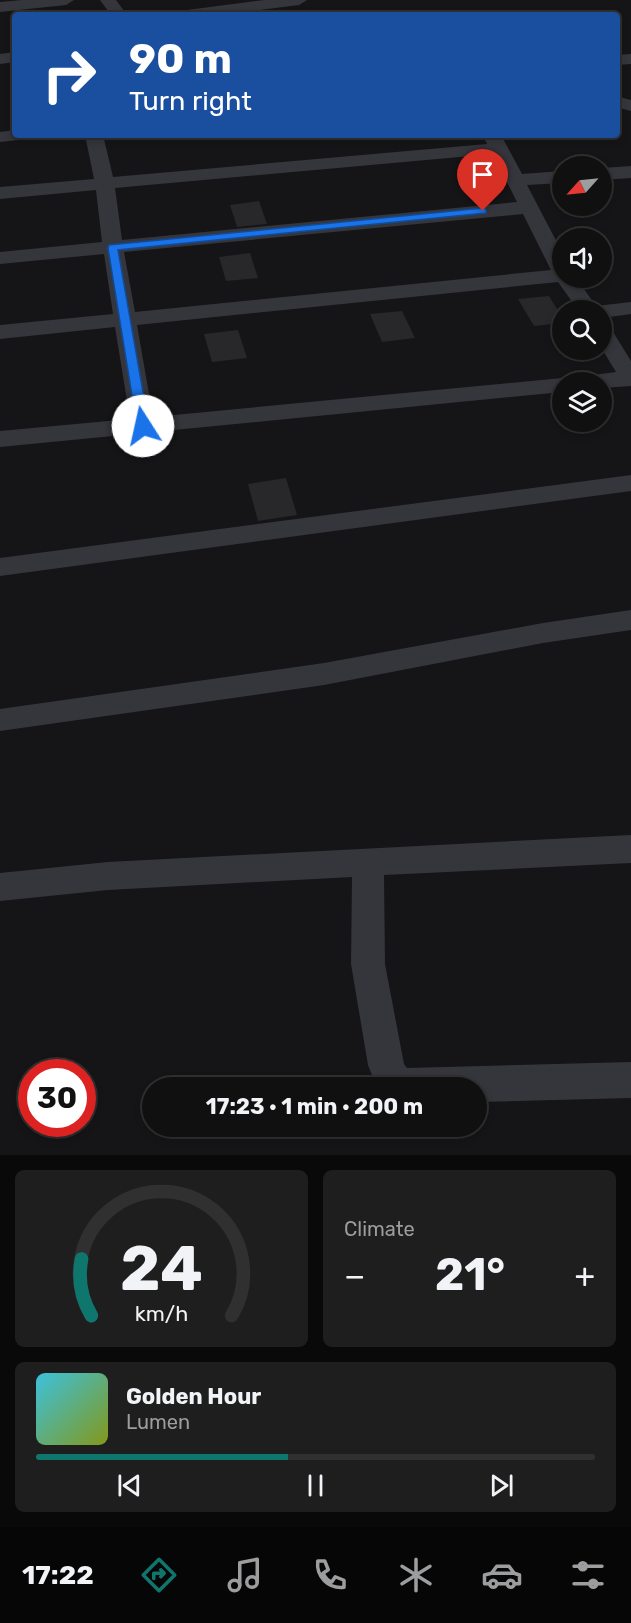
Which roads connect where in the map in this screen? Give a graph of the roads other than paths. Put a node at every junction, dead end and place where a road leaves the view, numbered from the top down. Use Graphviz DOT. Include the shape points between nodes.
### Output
graph roads {
  1 [pos="66,0"];
  2 [pos="298,0"];
  3 [pos="0,7"];
  4 [pos="209,12"];
  5 [pos="95,138"];
  6 [pos="496,141"];
  7 [pos="631,172"];
  8 [pos="612,173"];
  9 [pos="552,178"];
  10 [pos="516,180"];
  11 [pos="105,183"];
  12 [pos="0,193"];
  13 [pos="529,207"];
  14 [pos="113,248"];
  15 [pos="552,253"];
  16 [pos="0,258"];
  17 [pos="552,274"];
  18 [pos="631,308"];
  19 [pos="612,310"];
  20 [pos="125,319"];
  21 [pos="0,332"];
  22 [pos="612,348"];
  23 [pos="631,378"];
  24 [pos="612,380"];
  25 [pos="552,386"];
  26 [pos="143,426"];
  27 [pos="0,439"];
  28 [pos="631,483"];
  29 [pos="0,567"];
  30 [pos="631,620"];
  31 [pos="0,720"];
  32 [pos="631,849"];
  33 [pos="368,862"];
  34 [pos="0,887"];
  35 [pos="631,1080"];
  1 -- 3 [label="street"];
  2 -- 4 [label="street"];
  5 -- 11 [label="street"];
  6 -- 10 [label="street"];
  6 -- 11 [label="street"];
  7 -- 8 [label="street"];
  9 -- 10 [label="street"];
  10 -- 13 [label="street"];
  11 -- 12 [label="street"];
  11 -- 14 [label="street"];
  13 -- 14 [label="street"];
  13 -- 15 [label="street"];
  14 -- 16 [label="street"];
  14 -- 20 [label="street"];
  17 -- 20 [label="street"];
  18 -- 19 [label="street"];
  20 -- 21 [label="street"];
  20 -- 26 [label="street"];
  22 -- 23 [label="street"];
  23 -- 24 [label="street"];
  25 -- 26 [label="street"];
  26 -- 27 [label="street"];
  28 -- 29 [label="street"];
  30 -- 31 [label="street" via="324,674"];
  32 -- 33 [label="street"];
  33 -- 34 [label="street" via="108,876"];
  33 -- 35 [label="street" via="368,964 386,1065 391,1079 399,1086"];
}
